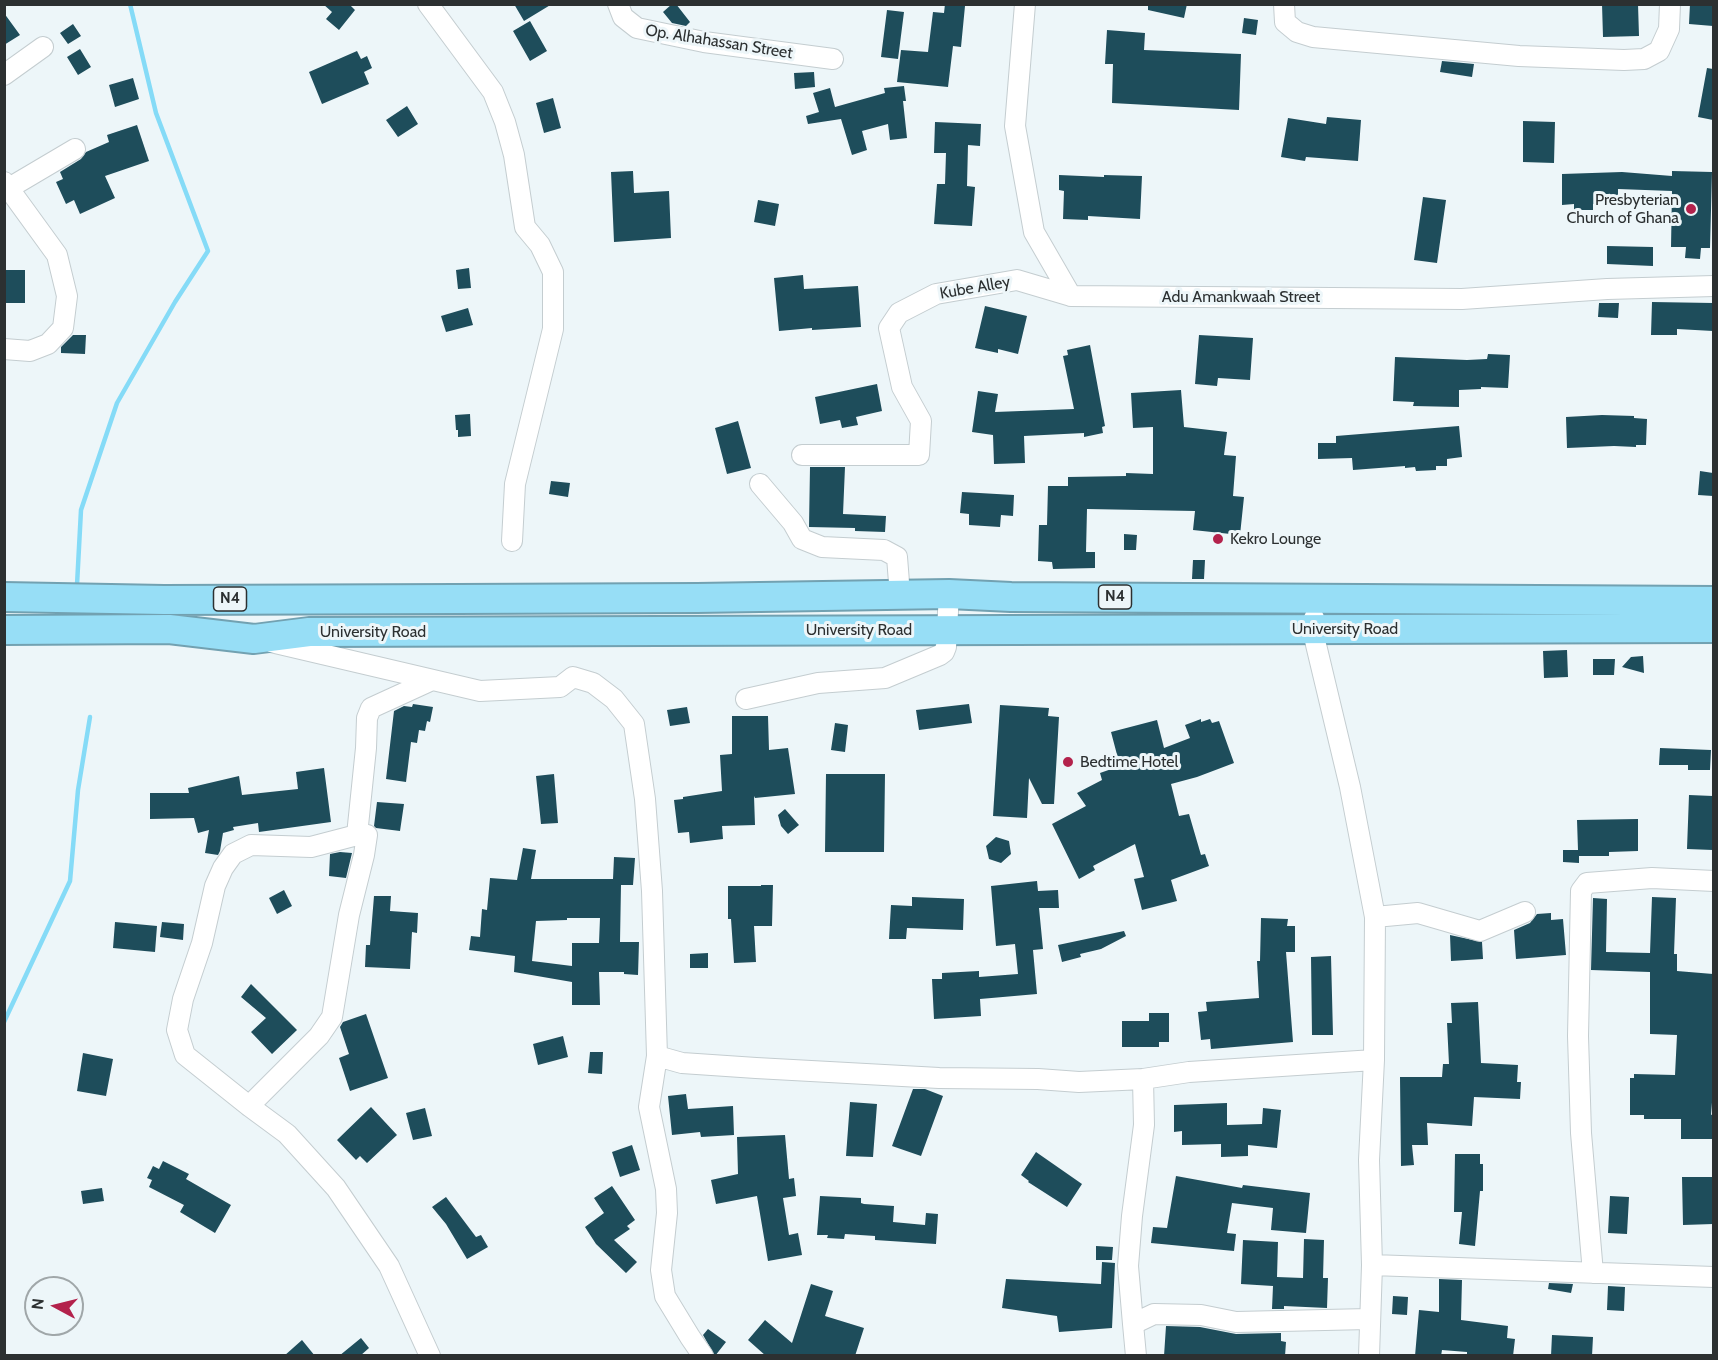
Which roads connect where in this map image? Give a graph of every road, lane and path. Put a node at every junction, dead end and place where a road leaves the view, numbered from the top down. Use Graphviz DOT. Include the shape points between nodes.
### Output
graph roads {
  1 [pos="428,4"];
  2 [pos="618,4"];
  3 [pos="1025,4"];
  4 [pos="1284,4"];
  5 [pos="1670,4"];
  6 [pos="43,47"];
  7 [pos="833,59"];
  8 [pos="4,75"];
  9 [pos="75,149"];
  10 [pos="7,185"];
  11 [pos="1713,286"];
  12 [pos="1071,296"];
  13 [pos="4,349"];
  14 [pos="802,455"];
  15 [pos="760,484"];
  16 [pos="512,541"];
  17 [pos="950,594"];
  18 [pos="900,595"];
  19 [pos="4,597"];
  20 [pos="1318,597"];
  21 [pos="1713,601"];
  22 [pos="1312,628"];
  23 [pos="1713,628"];
  24 [pos="4,630"];
  25 [pos="949,630"];
  26 [pos="254,639"];
  27 [pos="430,681"];
  28 [pos="746,699"];
  29 [pos="357,835"];
  30 [pos="1713,881"];
  31 [pos="1525,912"];
  32 [pos="1375,917"];
  33 [pos="657,1056"];
  34 [pos="1374,1060"];
  35 [pos="1143,1079"];
  36 [pos="249,1106"];
  37 [pos="1371,1265"];
  38 [pos="1593,1273"];
  39 [pos="1713,1277"];
  40 [pos="1369,1319"];
  41 [pos="1134,1324"];
  42 [pos="430,1356"];
  43 [pos="704,1356"];
  44 [pos="1136,1356"];
  45 [pos="1369,1356"];
  1 -- 16 [label="street" via="493,92 514,155 525,227 540,245 553,272 553,328 515,484"];
  2 -- 7 [label="street, Op. Alhahassan Street" via="623,17 637,28 704,42"];
  3 -- 12 [label="street" via="1015,126 1034,231"];
  4 -- 5 [label="street" via="1285,22 1297,32 1313,37 1519,56 1624,60 1644,59 1659,51 1669,29"];
  6 -- 8 [label="street"];
  9 -- 10 [label="street"];
  10 -- 13 [label="street" via="57,255 67,296 63,328 48,344 30,351"];
  11 -- 12 [label="street, Adu Amankwaah Street" via="1462,299"];
  12 -- 14 [label="street, Kube Alley" via="1017,279 936,294 899,313 889,328 902,387 921,421 919,455"];
  15 -- 18 [label="street" via="802,539 822,547 884,550 897,557"];
  17 -- 18 [label="highway, University Road / N4"];
  17 -- 20 [label="highway, University Road / N4"];
  17 -- 25 [label="street"];
  18 -- 19 [label="highway, University Road / N4" via="164,600"];
  20 -- 21 [label="highway, University Road / N4"];
  20 -- 22 [label="street"];
  22 -- 23 [label="highway, University Road / N4"];
  22 -- 25 [label="highway, University Road / N4"];
  22 -- 32 [label="street" via="1350,787"];
  24 -- 26 [label="highway, University Road / N4" via="169,629"];
  25 -- 26 [label="highway, University Road / N4" via="309,632"];
  25 -- 28 [label="street" via="945,652 885,678 818,683"];
  26 -- 27 [label="street"];
  27 -- 29 [label="street" via="371,708"];
  27 -- 33 [label="street" via="480,692 560,687 573,677 593,683 614,699 634,724 652,891"];
  29 -- 36 [label="street" via="367,836 332,1017 319,1036"];
  29 -- 36 [label="street" via="311,847 251,845 233,854 215,886 177,1030 185,1055"];
  30 -- 38 [label="street" via="1641,879 1587,883 1581,891 1581,1133"];
  31 -- 32 [label="street" via="1480,931 1418,913"];
  32 -- 34 [label="street"];
  33 -- 35 [label="street" via="682,1063 939,1078 1079,1082"];
  33 -- 43 [label="street" via="649,1107 666,1189 662,1278 665,1296"];
  34 -- 35 [label="street" via="1189,1072"];
  34 -- 37 [label="street" via="1369,1160"];
  35 -- 41 [label="street" via="1144,1125 1128,1266"];
  36 -- 42 [label="street" via="287,1134 336,1188 389,1266"];
  37 -- 38 [label="street"];
  37 -- 40 [label="street"];
  38 -- 39 [label="street"];
  40 -- 41 [label="street" via="1236,1322 1154,1314"];
  40 -- 45 [label="street"];
  41 -- 44 [label="street"];
}
